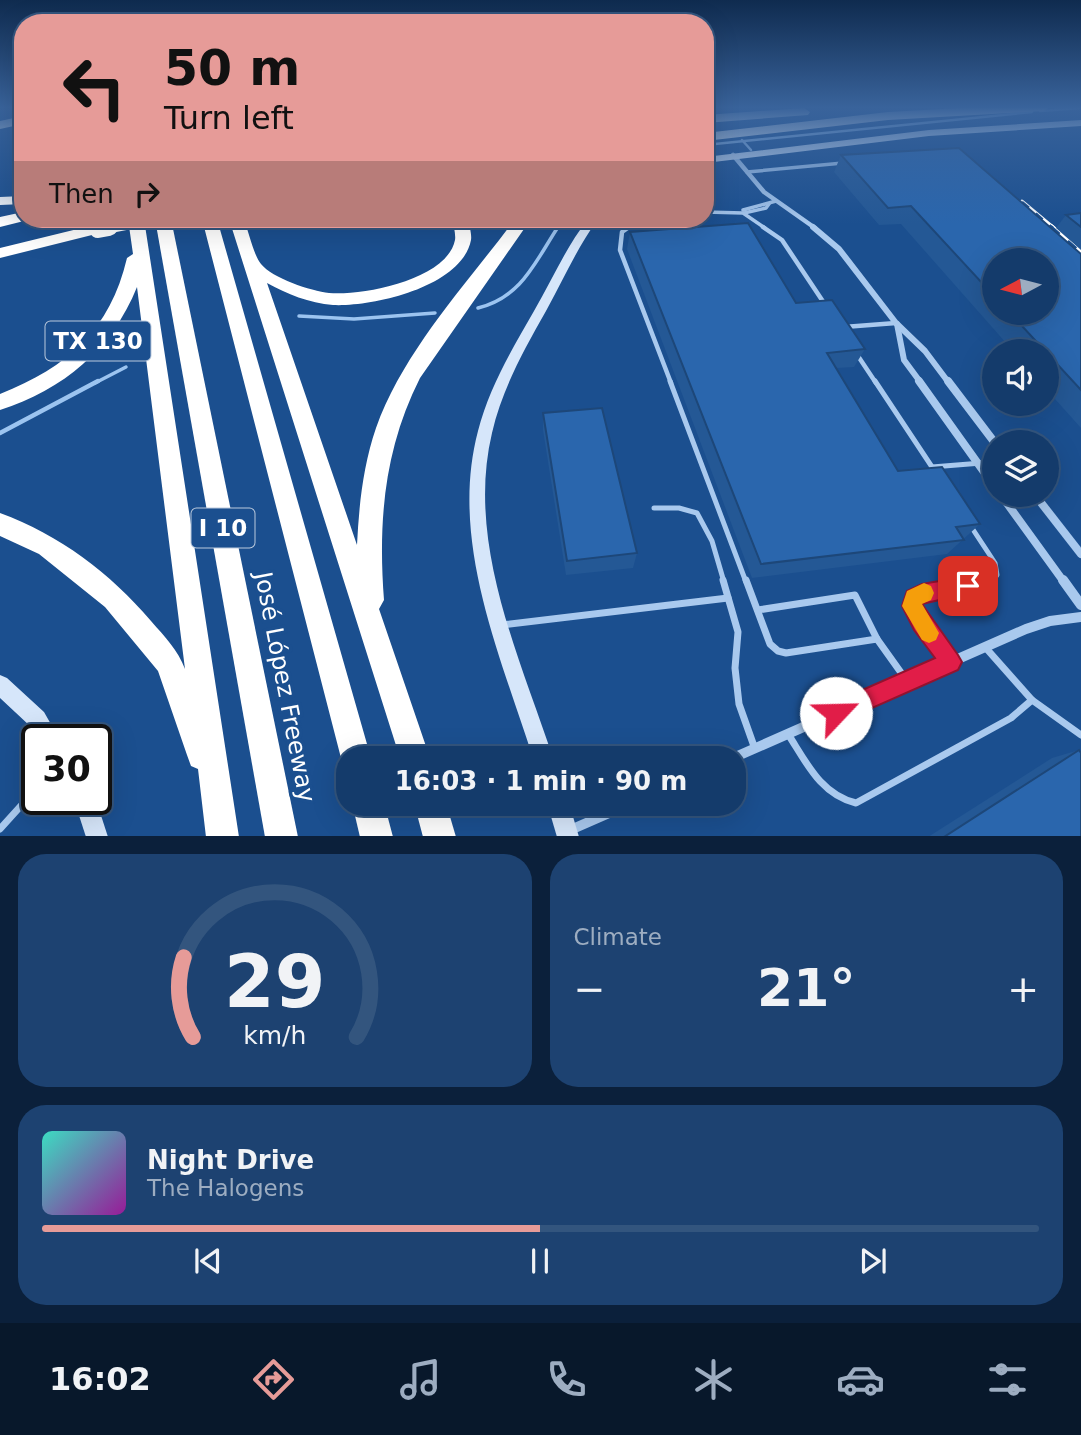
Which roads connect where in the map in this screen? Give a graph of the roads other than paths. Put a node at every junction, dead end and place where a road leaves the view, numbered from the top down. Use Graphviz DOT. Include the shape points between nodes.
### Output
graph roads {
  1 [pos="813,146"];
  2 [pos="733,155"];
  3 [pos="714,158"];
  4 [pos="854,162"];
  5 [pos="747,172"];
  6 [pos="776,201"];
  7 [pos="714,212"];
  8 [pos="745,212"];
  9 [pos="70,228"];
  10 [pos="84,228"];
  11 [pos="139,228"];
  12 [pos="141,228"];
  13 [pos="165,228"];
  14 [pos="211,228"];
  15 [pos="240,228"];
  16 [pos="463,228"];
  17 [pos="517,228"];
  18 [pos="588,228"];
  19 [pos="628,228"];
  20 [pos="65,236"];
  21 [pos="0,240"];
  22 [pos="0,253"];
  23 [pos="0,259"];
  24 [pos="252,266"];
  25 [pos="831,314"];
  26 [pos="835,321"];
  27 [pos="896,323"];
  28 [pos="840,327"];
  29 [pos="847,338"];
  30 [pos="854,349"];
  31 [pos="0,401"];
  32 [pos="985,430"];
  33 [pos="978,463"];
  34 [pos="982,463"];
  35 [pos="932,467"];
  36 [pos="982,469"];
  37 [pos="939,478"];
  38 [pos="1010,507"];
  39 [pos="1044,507"];
  40 [pos="654,508"];
  41 [pos="967,520"];
  42 [pos="0,524"];
  43 [pos="1081,554"];
  44 [pos="728,598"];
  45 [pos="1081,604"];
  46 [pos="758,610"];
  47 [pos="1081,617"];
  48 [pos="501,625"];
  49 [pos="374,634"];
  50 [pos="877,639"];
  51 [pos="985,647"];
  52 [pos="951,662"];
  53 [pos="907,681"];
  54 [pos="0,685"];
  55 [pos="1032,700"];
  56 [pos="40,724"];
  57 [pos="788,734"];
  58 [pos="1081,735"];
  59 [pos="353,746"];
  60 [pos="411,746"];
  61 [pos="539,746"];
  62 [pos="755,749"];
  63 [pos="746,753"];
  64 [pos="217,797"];
  65 [pos="21,806"];
  66 [pos="90,815"];
  67 [pos="372,816"];
  68 [pos="434,816"];
  69 [pos="562,816"];
  70 [pos="605,816"];
  71 [pos="0,829"];
  72 [pos="568,834"];
  73 [pos="97,836"];
  74 [pos="223,836"];
  75 [pos="282,836"];
  76 [pos="377,836"];
  77 [pos="440,836"];
  1 -- 2 [label="main road"];
  2 -- 3 [label="main road"];
  2 -- 5 [label="street"];
  4 -- 5 [label="lane"];
  5 -- 6 [label="street"];
  6 -- 8 [label="lane"];
  6 -- 27 [label="street" via="839,249"];
  7 -- 8 [label="lane"];
  8 -- 25 [label="lane" via="782,240"];
  9 -- 21 [label="highway"];
  10 -- 20 [label="highway"];
  11 -- 31 [label="highway, TX 130" via="132,280 104,336 56,375"];
  12 -- 64 [label="highway"];
  13 -- 75 [label="highway, José López Freeway / I 10"];
  14 -- 59 [label="highway, José López Freeway / I 10"];
  15 -- 24 [label="highway"];
  16 -- 24 [label="highway" via="461,244 451,262 432,277 361,299 299,293"];
  17 -- 49 [label="highway" via="410,377 386,432 370,505 368,558"];
  18 -- 48 [label="main road" via="507,369 485,435 478,473 480,544"];
  19 -- 46 [label="lane" via="622,232 620,250"];
  20 -- 22 [label="highway"];
  20 -- 23 [label="highway"];
  24 -- 49 [label="highway"];
  26 -- 28 [label="lane"];
  27 -- 28 [label="lane"];
  27 -- 32 [label="street" via="925,351"];
  27 -- 33 [label="street" via="904,360"];
  28 -- 29 [label="lane"];
  30 -- 35 [label="lane"];
  33 -- 34 [label="lane"];
  33 -- 35 [label="lane"];
  33 -- 36 [label="street"];
  35 -- 37 [label="lane"];
  38 -- 45 [label="street"];
  39 -- 43 [label="street"];
  40 -- 44 [label="lane" via="697,513 712,541"];
  41 -- 52 [label="lane" via="995,563 997,575 991,582 922,593 912,606"];
  42 -- 64 [label="highway" via="48,547 114,598 169,663"];
  44 -- 48 [label="lane"];
  44 -- 62 [label="lane" via="738,632 739,704"];
  46 -- 50 [label="lane" via="770,643 786,653"];
  46 -- 50 [label="lane" via="855,595"];
  47 -- 51 [label="street" via="1051,621"];
  48 -- 61 [label="main road"];
  49 -- 60 [label="highway"];
  50 -- 53 [label="lane"];
  51 -- 52 [label="street"];
  51 -- 55 [label="lane"];
  52 -- 53 [label="street"];
  53 -- 57 [label="street"];
  54 -- 56 [label="main road"];
  55 -- 57 [label="lane" via="1011,718 856,803 831,796"];
  55 -- 58 [label="lane"];
  57 -- 62 [label="street"];
  62 -- 63 [label="street"];
  64 -- 74 [label="highway"];
  65 -- 71 [label="lane"];
  66 -- 73 [label="main road"];
  67 -- 76 [label="highway"];
  68 -- 77 [label="highway"];
  69 -- 72 [label="main road"];
  70 -- 72 [label="street"];
}
